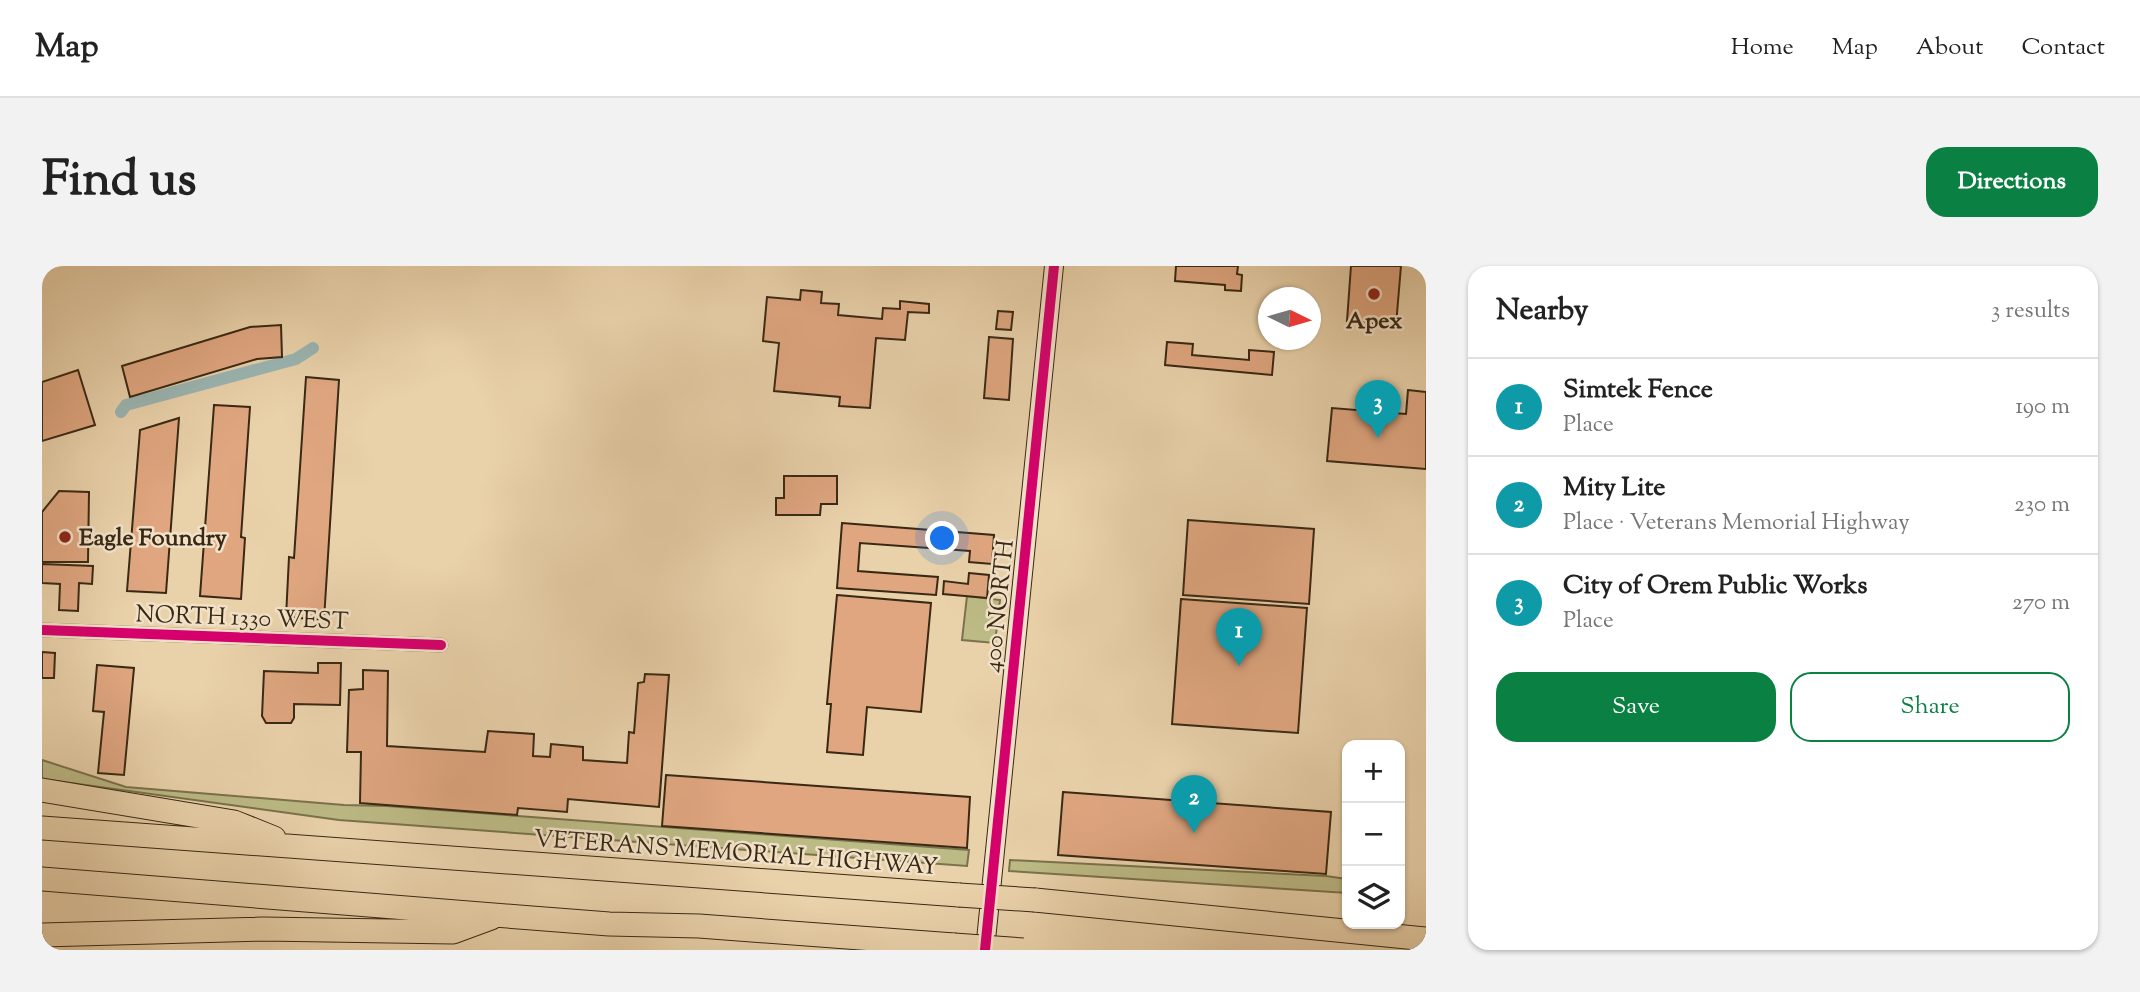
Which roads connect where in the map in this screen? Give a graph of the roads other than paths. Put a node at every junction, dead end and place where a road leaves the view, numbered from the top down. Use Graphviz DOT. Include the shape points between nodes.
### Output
graph roads {
  1 [pos="1054,266"];
  2 [pos="42,630"];
  3 [pos="441,645"];
  4 [pos="42,790"];
  5 [pos="42,828"];
  6 [pos="290,845"];
  7 [pos="42,879"];
  8 [pos="498,916"];
  9 [pos="42,935"];
  10 [pos="1426,939"];
  11 [pos="985,950"];
  12 [pos="1023,950"];
  1 -- 11 [label="main road, 400 NORTH"];
  2 -- 3 [label="street, NORTH 1330 WEST"];
  4 -- 6 [label="highway" via="234,822"];
  5 -- 6 [label="highway, VETERANS MEMORIAL HIGHWAY"];
  6 -- 10 [label="highway, VETERANS MEMORIAL HIGHWAY, bridge" via="1035,900"];
  7 -- 8 [label="highway"];
  8 -- 9 [label="highway" via="453,932 263,929"];
  8 -- 12 [label="highway, bridge"];
}
